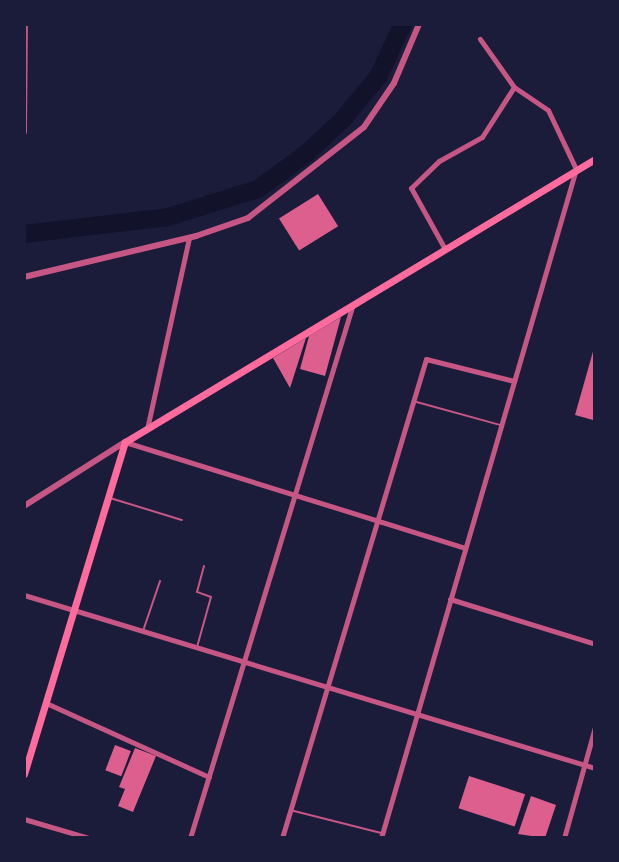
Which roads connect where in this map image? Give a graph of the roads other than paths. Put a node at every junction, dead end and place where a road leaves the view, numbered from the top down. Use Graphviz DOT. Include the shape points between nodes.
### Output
graph roads {
  1 [pos="25,24"];
  2 [pos="419,24"];
  3 [pos="480,39"];
  4 [pos="514,87"];
  5 [pos="24,132"];
  6 [pos="595,159"];
  7 [pos="576,169"];
  8 [pos="189,238"];
  9 [pos="445,249"];
  10 [pos="24,277"];
  11 [pos="353,304"];
  12 [pos="514,381"];
  13 [pos="413,401"];
  14 [pos="501,426"];
  15 [pos="147,429"];
  16 [pos="125,442"];
  17 [pos="295,495"];
  18 [pos="108,498"];
  19 [pos="24,506"];
  20 [pos="182,520"];
  21 [pos="377,521"];
  22 [pos="465,548"];
  23 [pos="204,566"];
  24 [pos="160,581"];
  25 [pos="24,595"];
  26 [pos="450,599"];
  27 [pos="74,610"];
  28 [pos="143,631"];
  29 [pos="595,644"];
  30 [pos="197,647"];
  31 [pos="244,662"];
  32 [pos="327,687"];
  33 [pos="46,703"];
  34 [pos="417,714"];
  35 [pos="595,728"];
  36 [pos="585,765"];
  37 [pos="595,768"];
  38 [pos="24,774"];
  39 [pos="209,777"];
  40 [pos="290,810"];
  41 [pos="24,819"];
  42 [pos="381,836"];
  43 [pos="89,838"];
  44 [pos="190,838"];
  45 [pos="282,838"];
  46 [pos="564,838"];
  1 -- 5 [label="street"];
  2 -- 8 [label="street" via="394,83 364,127 248,218"];
  3 -- 4 [label="street"];
  4 -- 7 [label="street" via="548,110"];
  4 -- 9 [label="street" via="482,137 439,160 411,188"];
  6 -- 7 [label="main road"];
  7 -- 9 [label="main road"];
  7 -- 12 [label="street"];
  8 -- 10 [label="street"];
  8 -- 15 [label="street"];
  9 -- 11 [label="main road"];
  11 -- 15 [label="main road"];
  11 -- 17 [label="street"];
  12 -- 13 [label="street" via="426,359"];
  12 -- 14 [label="street"];
  13 -- 14 [label="lane"];
  13 -- 21 [label="street"];
  14 -- 22 [label="street"];
  15 -- 16 [label="main road"];
  16 -- 17 [label="street"];
  16 -- 18 [label="main road"];
  16 -- 19 [label="street"];
  17 -- 21 [label="street"];
  17 -- 31 [label="street"];
  18 -- 20 [label="lane"];
  18 -- 27 [label="main road"];
  21 -- 22 [label="street"];
  21 -- 32 [label="street"];
  22 -- 26 [label="street"];
  23 -- 30 [label="lane" via="197,592 211,597"];
  24 -- 28 [label="lane"];
  25 -- 27 [label="street"];
  26 -- 29 [label="street"];
  26 -- 34 [label="street"];
  27 -- 28 [label="street"];
  27 -- 33 [label="main road"];
  28 -- 30 [label="street"];
  30 -- 31 [label="street"];
  31 -- 32 [label="street"];
  31 -- 39 [label="street"];
  32 -- 34 [label="street"];
  32 -- 40 [label="street"];
  33 -- 38 [label="main road"];
  33 -- 39 [label="street"];
  34 -- 36 [label="street"];
  34 -- 42 [label="street"];
  35 -- 36 [label="street"];
  36 -- 37 [label="street"];
  36 -- 46 [label="street"];
  39 -- 44 [label="street"];
  40 -- 42 [label="lane"];
  40 -- 45 [label="street"];
  41 -- 43 [label="street"];
}
